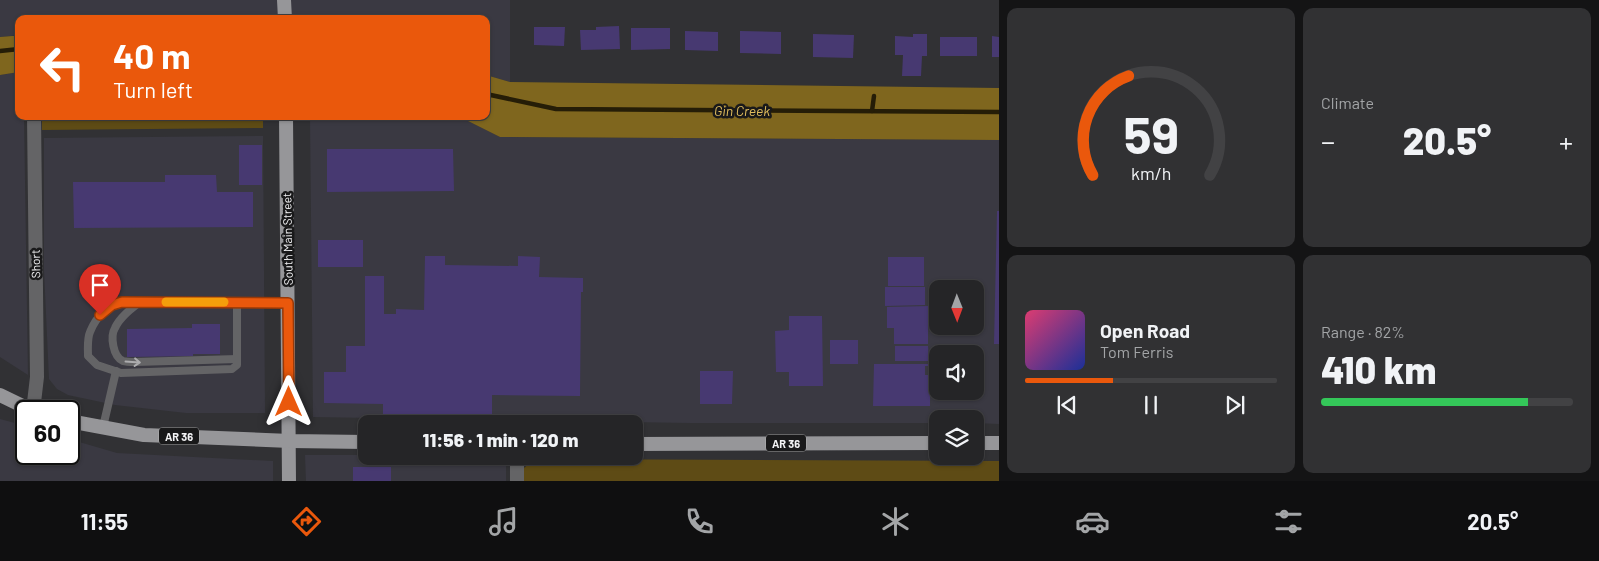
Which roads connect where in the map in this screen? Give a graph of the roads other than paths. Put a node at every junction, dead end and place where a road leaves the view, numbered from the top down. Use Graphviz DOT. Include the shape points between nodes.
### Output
graph roads {
  1 [pos="284,0"];
  2 [pos="285,15"];
  3 [pos="34,120"];
  4 [pos="286,120"];
  5 [pos="140,302"];
  6 [pos="237,302"];
  7 [pos="288,303"];
  8 [pos="237,360"];
  9 [pos="116,371"];
  10 [pos="0,395"];
  11 [pos="34,400"];
  12 [pos="15,402"];
  13 [pos="80,423"];
  14 [pos="103,427"];
  15 [pos="290,441"];
  16 [pos="358,442"];
  17 [pos="999,442"];
  18 [pos="929,443"];
  19 [pos="984,443"];
  20 [pos="643,444"];
  21 [pos="516,465"];
  22 [pos="289,481"];
  23 [pos="517,481"];
  1 -- 2 [label="main road"];
  3 -- 11 [label="street, Short" via="37,377"];
  4 -- 7 [label="main road, South Main Street"];
  5 -- 6 [label="lane"];
  5 -- 8 [label="lane, one-way" via="124,315 114,329 114,349 122,361"];
  5 -- 9 [label="lane" via="112,305 100,315 89,333 88,356 97,366"];
  6 -- 7 [label="lane"];
  6 -- 8 [label="lane"];
  7 -- 15 [label="main road, South Main Street"];
  8 -- 9 [label="lane" via="232,370"];
  9 -- 14 [label="lane"];
  10 -- 12 [label="main road"];
  13 -- 14 [label="main road, AR 36"];
  14 -- 15 [label="main road, AR 36" via="144,434"];
  15 -- 16 [label="main road, AR 36"];
  15 -- 22 [label="main road, South Main Street"];
  17 -- 19 [label="main road"];
  18 -- 20 [label="main road, AR 36"];
  21 -- 23 [label="street"];
}
